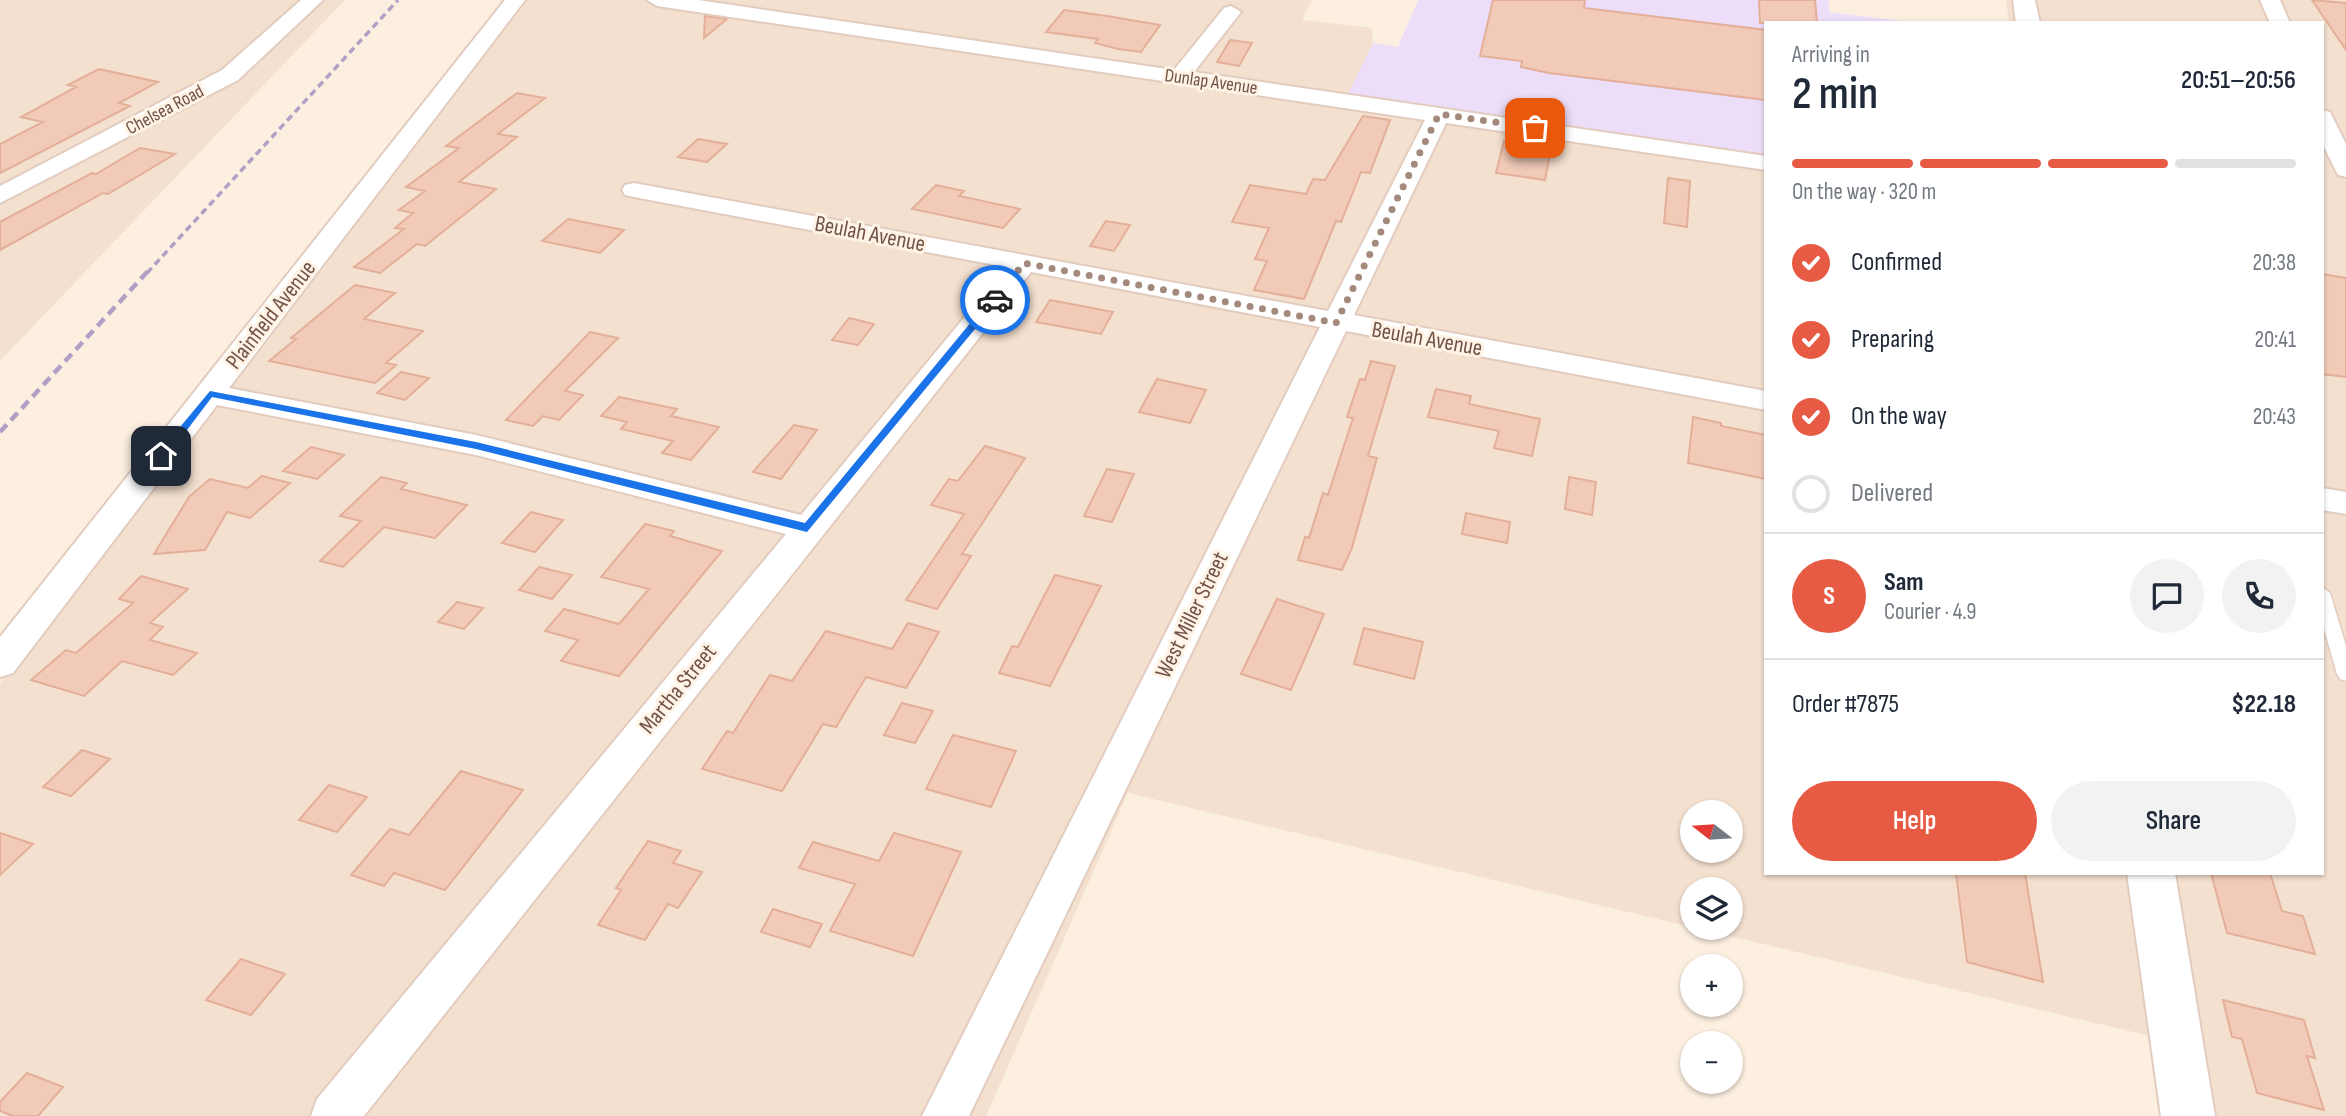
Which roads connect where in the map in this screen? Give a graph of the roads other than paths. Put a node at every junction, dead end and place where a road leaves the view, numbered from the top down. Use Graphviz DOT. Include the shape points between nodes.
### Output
graph roads {
  1 [pos="313,0"];
  2 [pos="515,0"];
  3 [pos="657,0"];
  4 [pos="2024,0"];
  5 [pos="2270,0"];
  6 [pos="1231,12"];
  7 [pos="2028,21"];
  8 [pos="2279,21"];
  9 [pos="1179,78"];
  10 [pos="1439,114"];
  11 [pos="2324,121"];
  12 [pos="1764,163"];
  13 [pos="2346,170"];
  14 [pos="634,190"];
  15 [pos="0,196"];
  16 [pos="1024,263"];
  17 [pos="1336,323"];
  18 [pos="210,394"];
  19 [pos="1764,401"];
  20 [pos="2324,499"];
  21 [pos="2346,503"];
  22 [pos="807,528"];
  23 [pos="2324,600"];
  24 [pos="0,663"];
  25 [pos="2346,674"];
  26 [pos="2151,875"];
  27 [pos="334,1116"];
  28 [pos="945,1116"];
  29 [pos="2188,1116"];
  1 -- 15 [label="street, Chelsea Road" via="230,75"];
  2 -- 18 [label="street, Plainfield Avenue"];
  3 -- 9 [label="street, Dunlap Avenue"];
  4 -- 7 [label="street"];
  5 -- 8 [label="street"];
  6 -- 9 [label="street"];
  9 -- 10 [label="street, Dunlap Avenue"];
  10 -- 12 [label="street, Dunlap Avenue"];
  10 -- 17 [label="street, West Miller Street"];
  11 -- 13 [label="street"];
  14 -- 16 [label="street, Beulah Avenue"];
  16 -- 17 [label="street, Beulah Avenue"];
  16 -- 22 [label="street, Martha Street"];
  17 -- 19 [label="street, Beulah Avenue"];
  17 -- 28 [label="street, West Miller Street"];
  18 -- 22 [label="street" via="476,445"];
  18 -- 24 [label="street, Plainfield Avenue"];
  20 -- 21 [label="street"];
  22 -- 27 [label="street, Martha Street"];
  23 -- 25 [label="lane"];
  26 -- 29 [label="street"];
}
